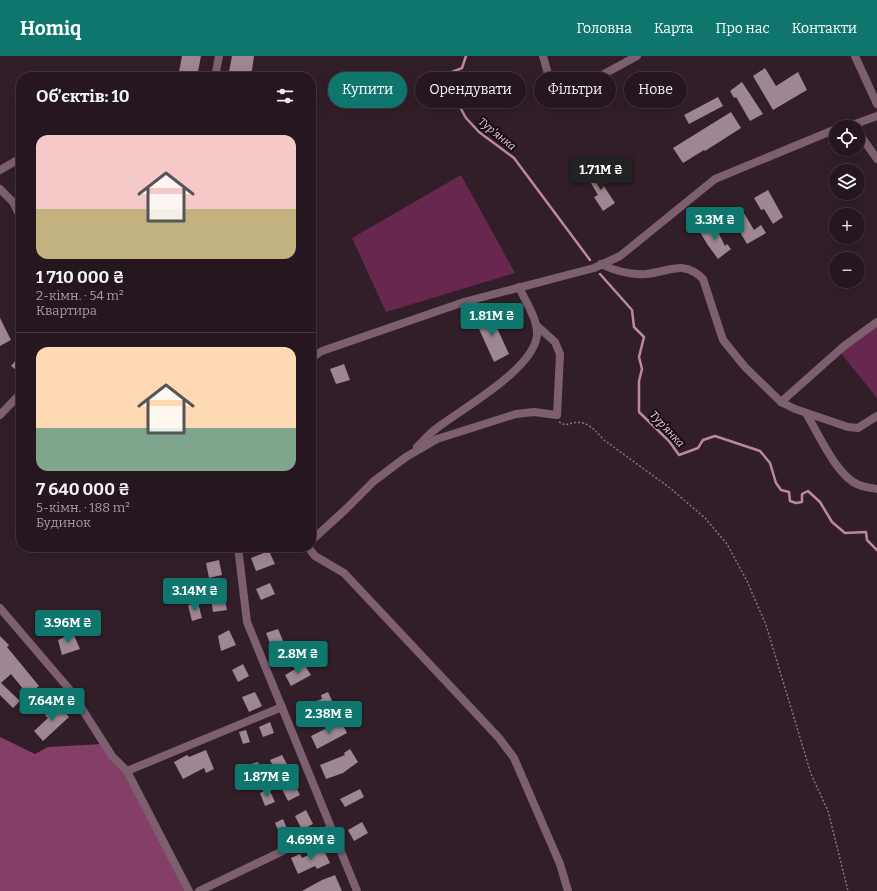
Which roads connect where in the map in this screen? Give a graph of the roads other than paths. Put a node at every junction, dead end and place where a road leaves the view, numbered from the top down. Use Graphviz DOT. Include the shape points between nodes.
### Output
graph roads {
  1 [pos="219,56"];
  2 [pos="543,56"];
  3 [pos="637,56"];
  4 [pos="855,56"];
  5 [pos="216,72"];
  6 [pos="877,104"];
  7 [pos="877,116"];
  8 [pos="865,122"];
  9 [pos="829,132"];
  10 [pos="865,144"];
  11 [pos="877,159"];
  12 [pos="16,161"];
  13 [pos="0,170"];
  14 [pos="0,189"];
  15 [pos="16,208"];
  16 [pos="601,264"];
  17 [pos="519,287"];
  18 [pos="877,322"];
  19 [pos="536,325"];
  20 [pos="316,355"];
  21 [pos="16,398"];
  22 [pos="781,402"];
  23 [pos="806,413"];
  24 [pos="0,415"];
  25 [pos="877,416"];
  26 [pos="406,457"];
  27 [pos="877,489"];
  28 [pos="316,536"];
  29 [pos="239,552"];
  30 [pos="312,552"];
  31 [pos="0,608"];
  32 [pos="282,707"];
  33 [pos="127,771"];
  34 [pos="331,828"];
  35 [pos="189,891"];
  36 [pos="199,891"];
  37 [pos="357,891"];
  38 [pos="568,891"];
  1 -- 5 [label="street"];
  2 -- 3 [label="street" via="553,92 562,97"];
  4 -- 6 [label="street"];
  7 -- 8 [label="street"];
  9 -- 16 [label="street" via="715,179 620,256"];
  10 -- 11 [label="street"];
  12 -- 13 [label="street"];
  14 -- 15 [label="street"];
  16 -- 17 [label="street"];
  16 -- 22 [label="street" via="617,272 645,274 682,267 696,272 703,280 723,340 745,367"];
  17 -- 19 [label="street"];
  17 -- 20 [label="street" via="464,302"];
  18 -- 22 [label="street" via="844,346"];
  19 -- 26 [label="street" via="537,334 533,348 519,365 495,388 437,428"];
  19 -- 26 [label="street" via="555,342 560,354 557,415 534,412 516,414 437,439"];
  21 -- 24 [label="street"];
  22 -- 23 [label="street"];
  23 -- 25 [label="street" via="853,428 858,428"];
  23 -- 27 [label="street" via="848,479 858,485"];
  26 -- 28 [label="street" via="374,481"];
  29 -- 32 [label="street" via="247,622"];
  30 -- 38 [label="street" via="344,573 507,748 535,804 560,864"];
  31 -- 33 [label="street" via="70,690 112,756"];
  32 -- 33 [label="street"];
  32 -- 34 [label="street"];
  33 -- 35 [label="street"];
  34 -- 36 [label="street"];
  34 -- 37 [label="street"];
}
